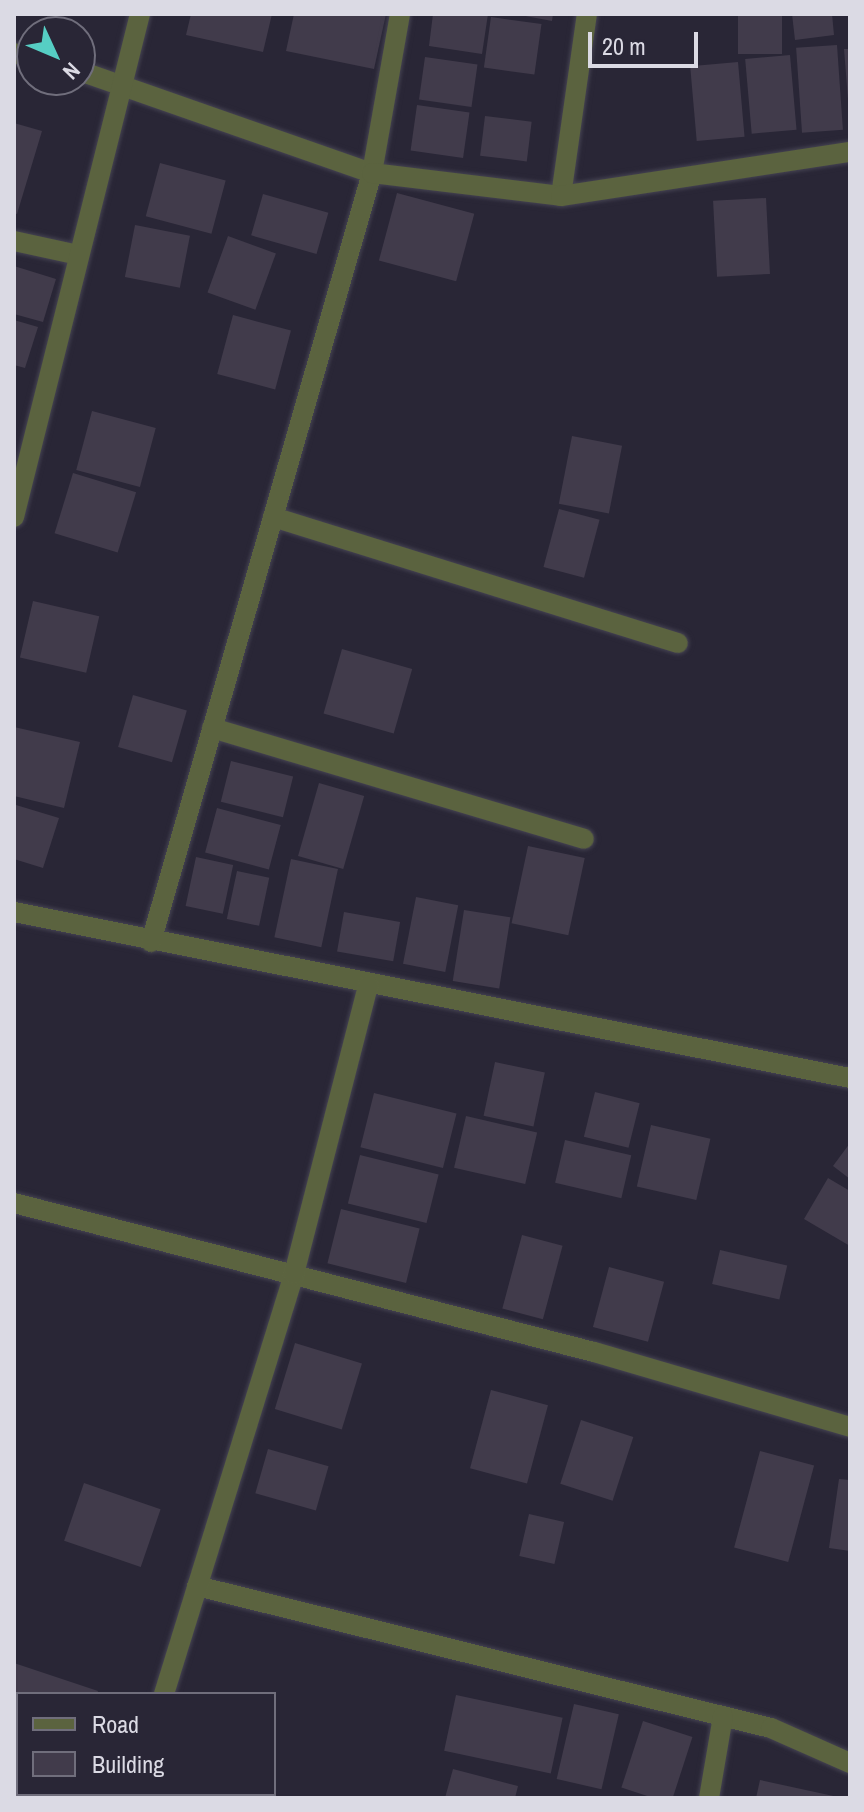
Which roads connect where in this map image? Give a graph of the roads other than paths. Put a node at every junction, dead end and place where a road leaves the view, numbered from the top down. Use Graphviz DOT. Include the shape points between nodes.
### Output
graph roads {
  1 [pos="140,14"];
  2 [pos="400,14"];
  3 [pos="587,14"];
  4 [pos="96,75"];
  5 [pos="123,82"];
  6 [pos="850,152"];
  7 [pos="372,173"];
  8 [pos="561,196"];
  9 [pos="14,241"];
  10 [pos="79,255"];
  11 [pos="14,517"];
  12 [pos="273,517"];
  13 [pos="678,643"];
  14 [pos="212,728"];
  15 [pos="584,839"];
  16 [pos="14,912"];
  17 [pos="151,942"];
  18 [pos="368,985"];
  19 [pos="850,1078"];
  20 [pos="14,1203"];
  21 [pos="294,1274"];
  22 [pos="850,1427"];
  23 [pos="197,1586"];
  24 [pos="165,1692"];
  25 [pos="723,1716"];
  26 [pos="850,1763"];
  27 [pos="709,1798"];
  1 -- 5 [label="street"];
  2 -- 7 [label="street"];
  3 -- 8 [label="street"];
  4 -- 5 [label="street"];
  5 -- 7 [label="street"];
  5 -- 10 [label="street"];
  6 -- 8 [label="street"];
  7 -- 8 [label="street"];
  7 -- 12 [label="street"];
  9 -- 10 [label="street"];
  10 -- 11 [label="street"];
  12 -- 13 [label="street"];
  12 -- 14 [label="street"];
  14 -- 15 [label="street"];
  14 -- 17 [label="street"];
  16 -- 17 [label="street"];
  17 -- 18 [label="street"];
  18 -- 19 [label="street"];
  18 -- 21 [label="street"];
  20 -- 21 [label="street"];
  21 -- 22 [label="street"];
  21 -- 23 [label="street"];
  23 -- 24 [label="street"];
  23 -- 25 [label="street"];
  25 -- 26 [label="street"];
  25 -- 27 [label="street"];
}
